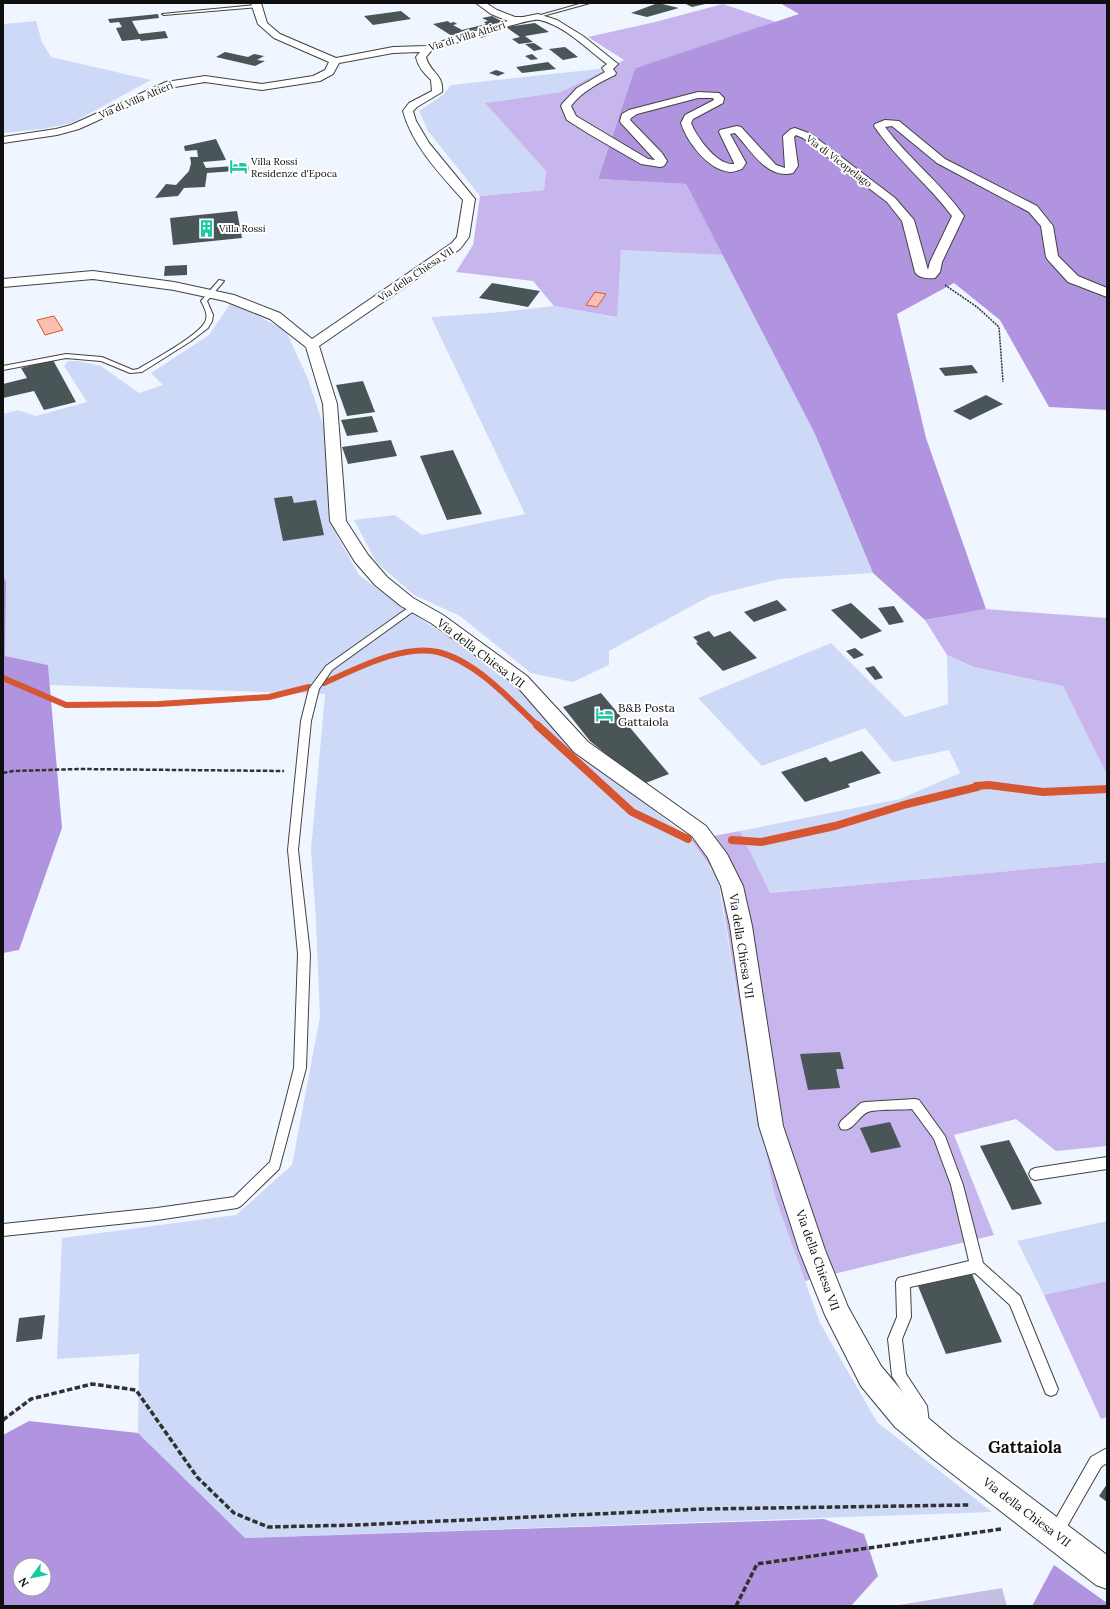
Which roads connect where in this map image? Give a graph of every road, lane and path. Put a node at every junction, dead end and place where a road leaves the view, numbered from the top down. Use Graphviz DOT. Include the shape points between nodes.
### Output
graph roads {
  1 [pos="481,3"];
  2 [pos="588,3"];
  3 [pos="256,4"];
  4 [pos="164,14"];
  5 [pos="539,16"];
  6 [pos="520,20"];
  7 [pos="494,27"];
  8 [pos="479,36"];
  9 [pos="428,49"];
  10 [pos="335,61"];
  11 [pos="3,140"];
  12 [pos="934,272"];
  13 [pos="221,281"];
  14 [pos="3,283"];
  15 [pos="211,294"];
  16 [pos="1107,294"];
  17 [pos="312,345"];
  18 [pos="3,368"];
  19 [pos="1003,382"];
  20 [pos="415,606"];
  21 [pos="300,771"];
  22 [pos="3,773"];
  23 [pos="845,1125"];
  24 [pos="1107,1163"];
  25 [pos="1035,1174"];
  26 [pos="3,1230"];
  27 [pos="977,1266"];
  28 [pos="1051,1389"];
  29 [pos="3,1420"];
  30 [pos="922,1432"];
  31 [pos="1107,1455"];
  32 [pos="977,1504"];
  33 [pos="1005,1529"];
  34 [pos="1055,1534"];
  35 [pos="1107,1574"];
  36 [pos="736,1606"];
  1 -- 6 [label="street" via="493,12"];
  2 -- 5 [label="lane"];
  3 -- 4 [label="lane"];
  3 -- 10 [label="street" via="263,24 277,36"];
  5 -- 6 [label="street"];
  5 -- 12 [label="street, Via di Vicopelago" via="560,25 613,64 607,68 611,72 582,88 572,97 566,106 571,118 645,162 660,164 658,155 625,121 626,116 698,95 715,94 719,101 689,117 686,123 695,142 715,161 728,168 738,167 740,163 724,132 737,129 772,167 789,171 792,166 788,136 795,131 802,133 891,200 908,220 920,272 930,275"];
  6 -- 7 [label="street, Via di Villa Altieri"];
  7 -- 8 [label="lane" via="494,30"];
  7 -- 9 [label="street, Via di Villa Altieri"];
  9 -- 10 [label="street, Via di Villa Altieri" via="402,49"];
  9 -- 17 [label="street, Via della Chiesa VII" via="421,57 424,66 436,77 437,92 413,105 408,111 409,117 412,127 468,199 463,237 456,246"];
  10 -- 11 [label="street, Via di Villa Altieri" via="329,72 316,79 262,87 205,79 174,83 75,127"];
  12 -- 16 [label="street" via="936,262 958,216 947,199 889,141 879,126 885,123 895,123 941,161 1033,209 1047,226 1052,257 1073,279"];
  12 -- 19 [label="path" via="939,281 977,307 998,327"];
  13 -- 15 [label="lane"];
  14 -- 15 [label="street" via="92,275 174,286"];
  15 -- 17 [label="street" via="229,298 275,316"];
  15 -- 18 [label="lane" via="204,300 210,311 208,322 193,337 140,371 132,372 102,359 66,356"];
  17 -- 20 [label="street, Via della Chiesa VII" via="330,404 338,521 361,558 381,581"];
  20 -- 21 [label="lane" via="329,668 314,689 306,721"];
  20 -- 30 [label="street, Via della Chiesa VII" via="437,619 520,680 581,747 699,831 717,854 732,886 741,926 771,1126 812,1250 838,1315 871,1376 905,1417"];
  21 -- 22 [label="path" via="80,769"];
  21 -- 26 [label="lane" via="293,850 304,954 300,1068 275,1165 237,1202 157,1214"];
  23 -- 27 [label="lane" via="865,1107 915,1104 939,1136 957,1185"];
  24 -- 25 [label="lane"];
  27 -- 28 [label="lane" via="1014,1301"];
  27 -- 30 [label="lane" via="903,1282 904,1318 894,1339 899,1376 920,1406"];
  29 -- 32 [label="path" via="31,1399 92,1384 136,1390 197,1477 234,1513 268,1527 704,1509"];
  30 -- 34 [label="street, Via della Chiesa VII"];
  31 -- 34 [label="lane" via="1096,1462"];
  33 -- 36 [label="path" via="758,1564"];
  34 -- 35 [label="street, Via della Chiesa VII"];
}
